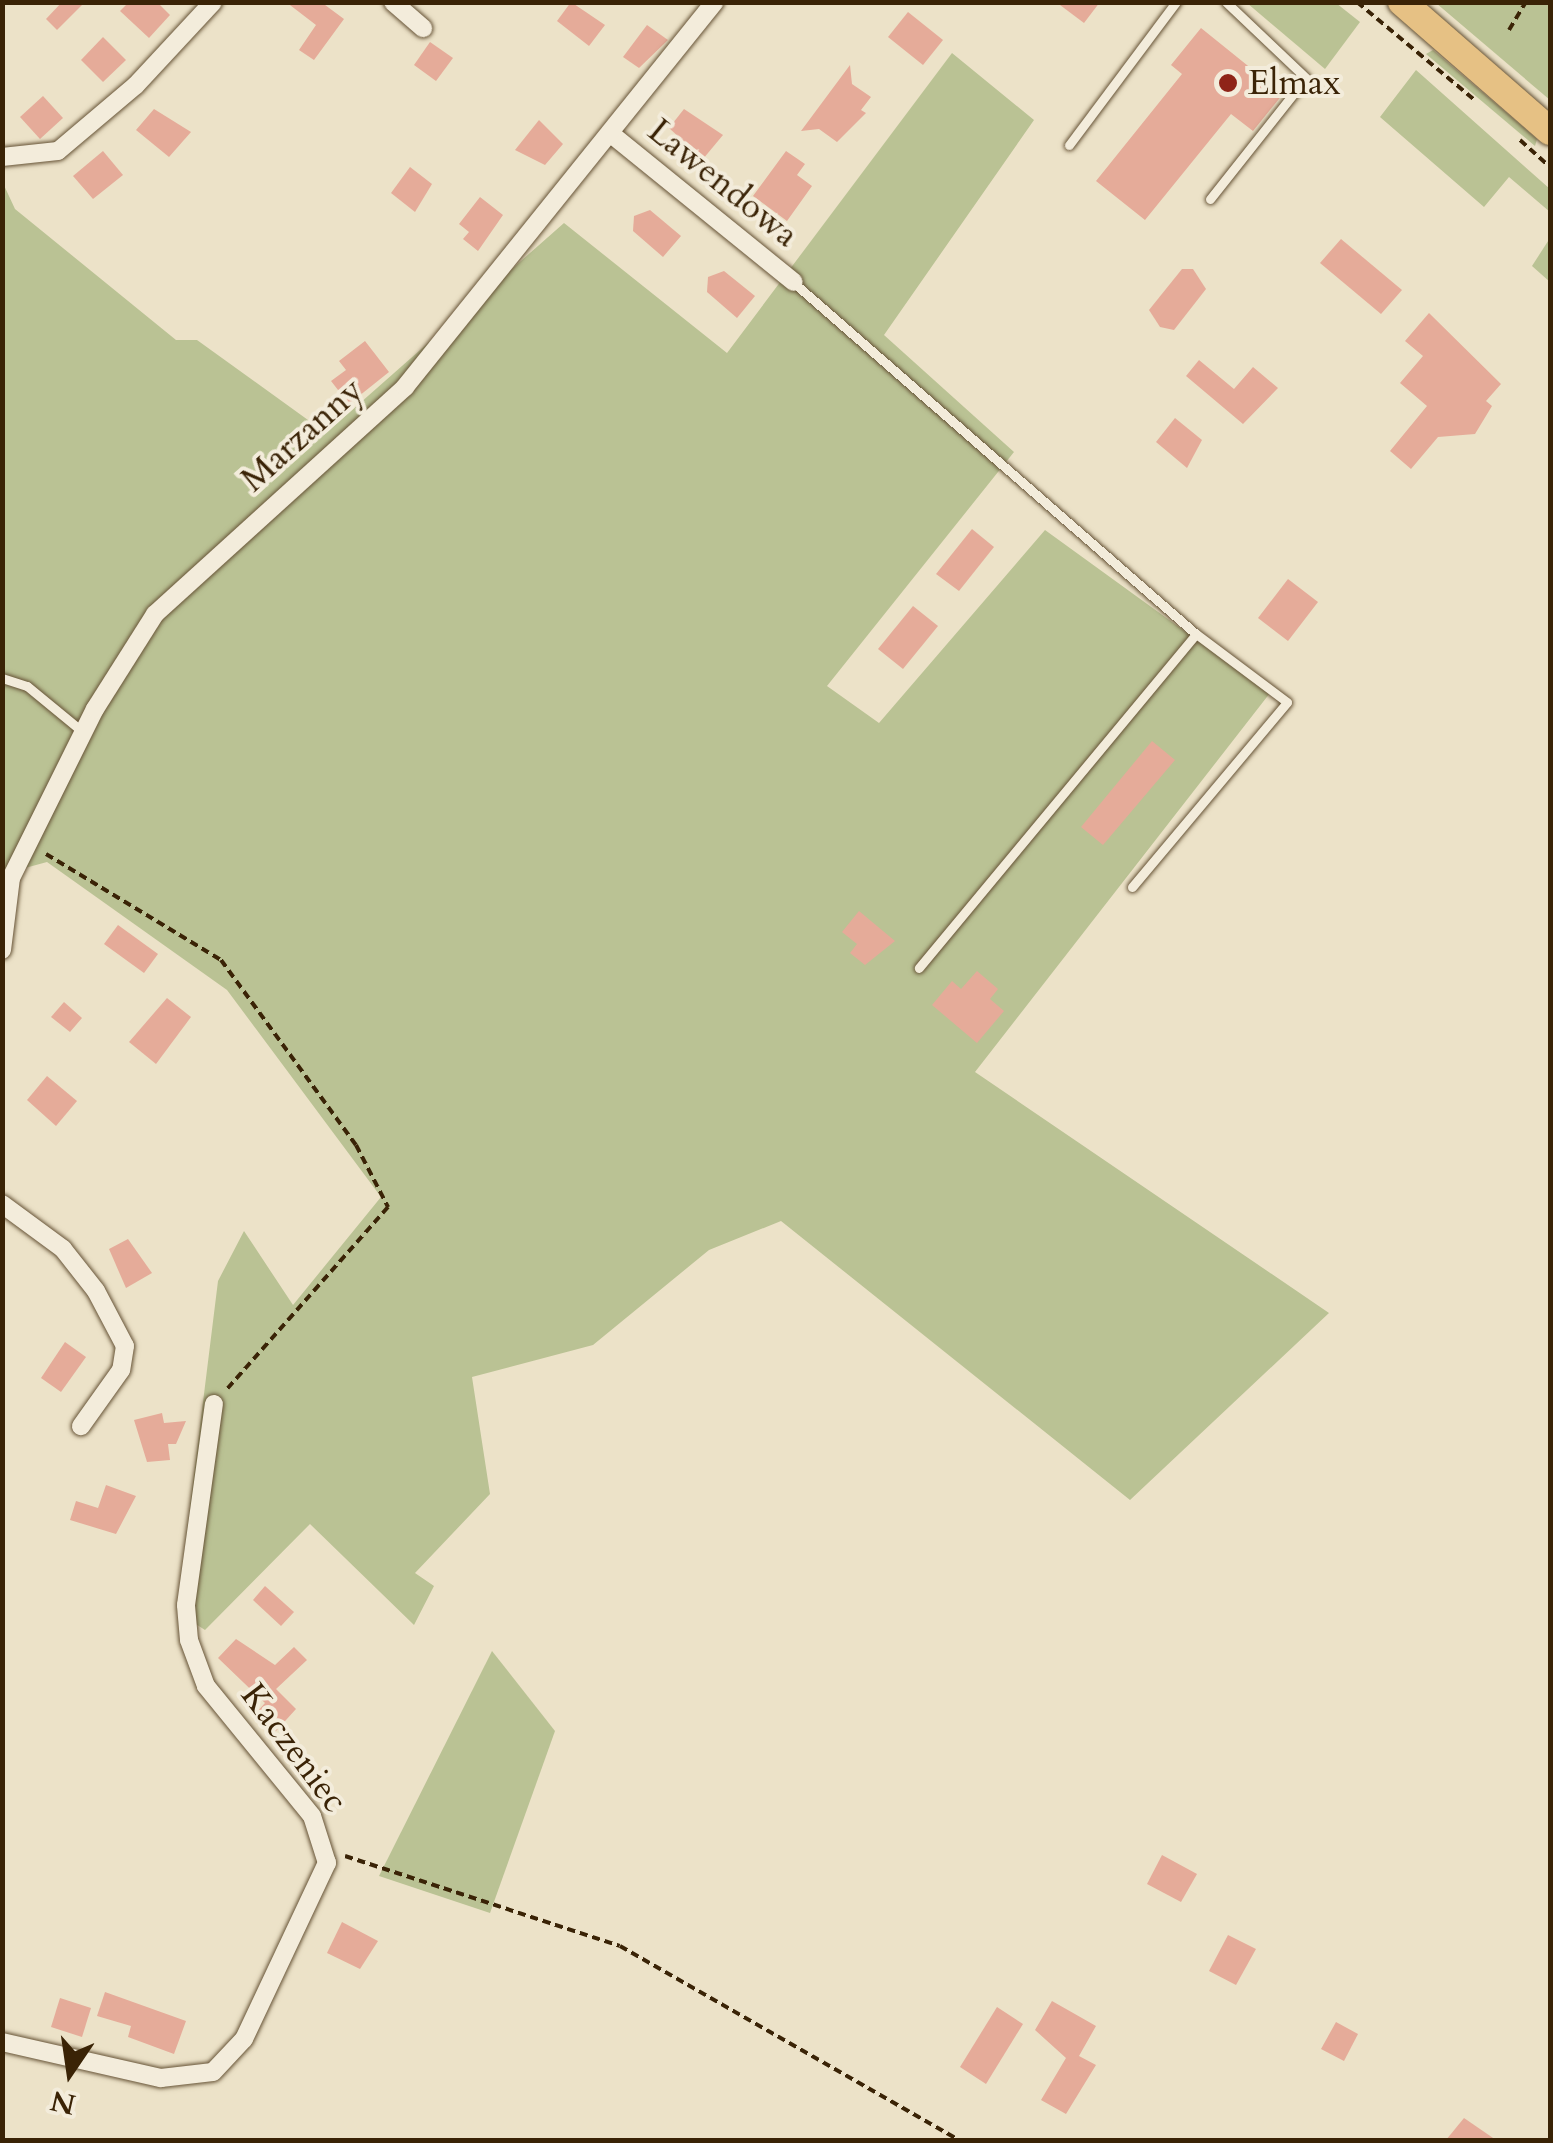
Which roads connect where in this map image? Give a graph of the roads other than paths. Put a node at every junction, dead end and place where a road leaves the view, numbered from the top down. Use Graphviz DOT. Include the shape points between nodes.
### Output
graph roads {
  1 [pos="213,2"];
  2 [pos="393,2"];
  3 [pos="714,2"];
  4 [pos="1176,2"];
  5 [pos="1226,2"];
  6 [pos="1402,2"];
  7 [pos="424,28"];
  8 [pos="1550,131"];
  9 [pos="611,134"];
  10 [pos="1068,145"];
  11 [pos="2,157"];
  12 [pos="1210,199"];
  13 [pos="794,282"];
  14 [pos="1196,634"];
  15 [pos="2,678"];
  16 [pos="83,732"];
  17 [pos="1132,888"];
  18 [pos="2,950"];
  19 [pos="919,968"];
  20 [pos="2,1204"];
  21 [pos="214,1404"];
  22 [pos="81,1426"];
  23 [pos="2,2042"];
  1 -- 11 [label="street" via="136,85 58,151"];
  2 -- 7 [label="street"];
  3 -- 9 [label="street, Marzanny"];
  4 -- 10 [label="lane"];
  5 -- 12 [label="lane" via="1306,78"];
  6 -- 8 [label="main road"];
  9 -- 13 [label="street, Lawendowa"];
  9 -- 16 [label="street, Marzanny" via="404,387 155,614"];
  13 -- 14 [label="lane"];
  14 -- 17 [label="lane" via="1287,702"];
  14 -- 19 [label="lane"];
  15 -- 16 [label="lane" via="27,686"];
  16 -- 18 [label="street, Marzanny" via="11,878"];
  20 -- 22 [label="street" via="64,1249 125,1346 121,1370"];
  21 -- 23 [label="street, Kaczeniec" via="186,1605 189,1640 206,1686 312,1816 327,1864 244,2039 214,2072 161,2078"];
}
